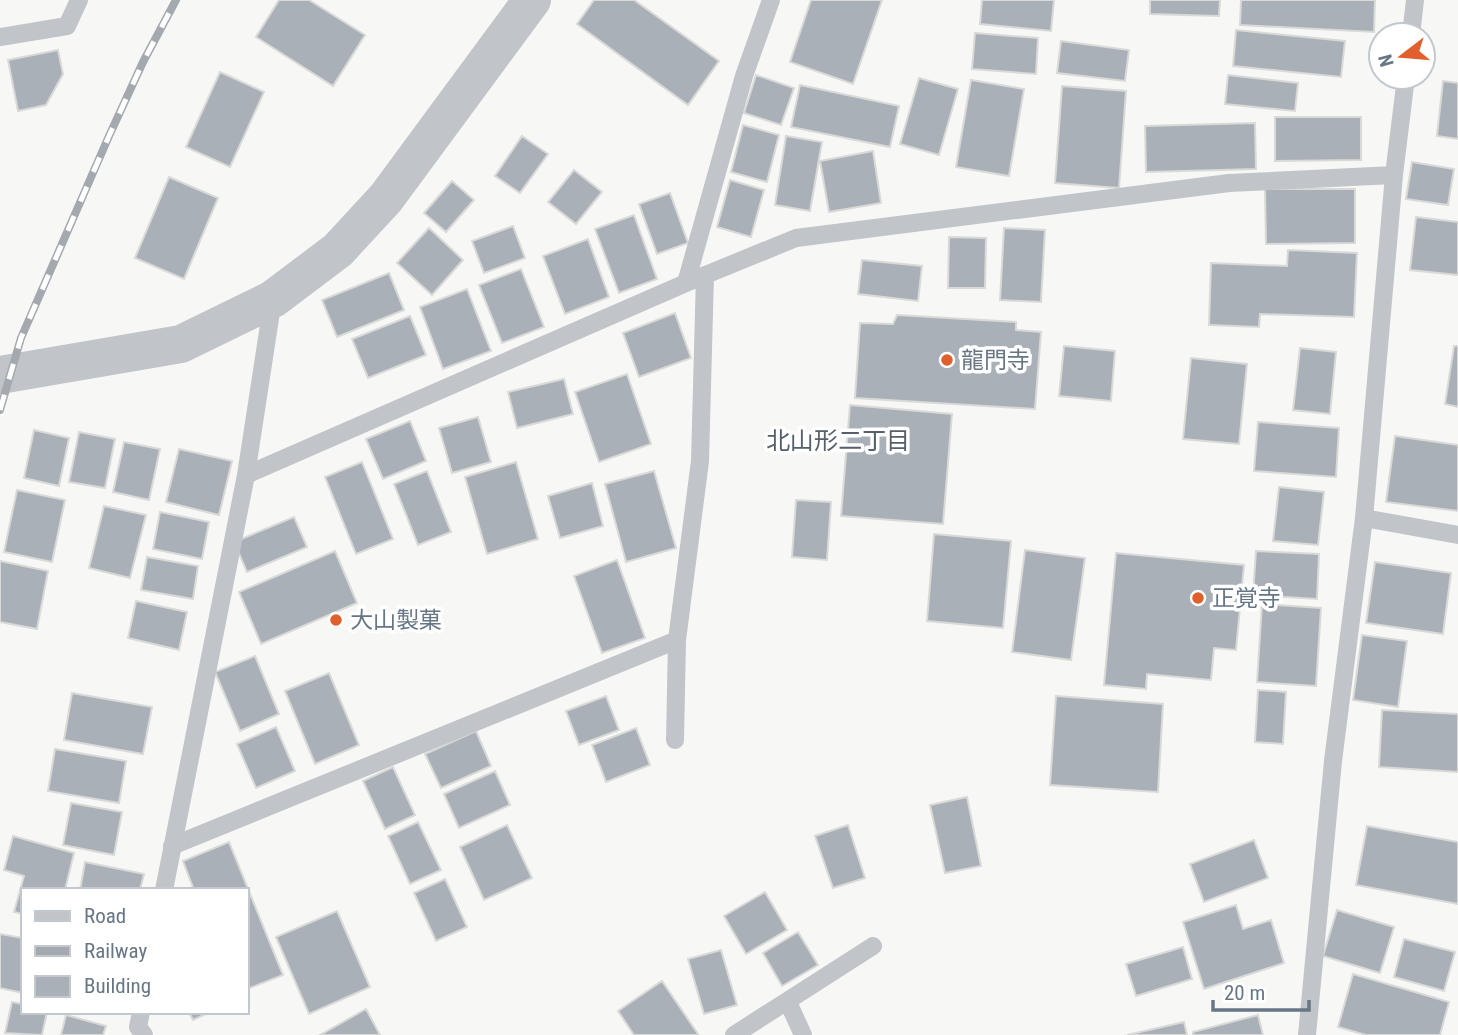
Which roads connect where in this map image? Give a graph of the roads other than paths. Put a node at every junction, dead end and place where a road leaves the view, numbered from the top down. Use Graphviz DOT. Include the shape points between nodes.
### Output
graph roads {
  1 [pos="79,0"];
  2 [pos="532,0"];
  3 [pos="771,0"];
  4 [pos="1415,0"];
  5 [pos="1413,21"];
  6 [pos="0,37"];
  7 [pos="1404,91"];
  8 [pos="1394,175"];
  9 [pos="705,275"];
  10 [pos="686,283"];
  11 [pos="273,299"];
  12 [pos="0,374"];
  13 [pos="246,475"];
  14 [pos="1364,518"];
  15 [pos="1458,534"];
  16 [pos="677,640"];
  17 [pos="675,740"];
  18 [pos="172,846"];
  19 [pos="164,888"];
  20 [pos="873,946"];
  21 [pos="788,1002"];
  22 [pos="141,1014"];
  23 [pos="144,1035"];
  24 [pos="734,1035"];
  25 [pos="803,1035"];
  26 [pos="1307,1035"];
  1 -- 6 [label="lane" via="67,26"];
  2 -- 11 [label="street" via="386,198 338,250"];
  3 -- 10 [label="lane" via="744,76"];
  4 -- 5 [label="lane"];
  7 -- 8 [label="lane"];
  8 -- 9 [label="lane" via="1229,183 796,238"];
  8 -- 14 [label="lane"];
  9 -- 10 [label="lane"];
  9 -- 16 [label="lane" via="700,461"];
  10 -- 13 [label="lane"];
  11 -- 12 [label="street" via="181,344"];
  11 -- 13 [label="lane"];
  13 -- 18 [label="lane"];
  14 -- 15 [label="lane"];
  14 -- 26 [label="lane" via="1333,761"];
  16 -- 17 [label="lane"];
  16 -- 18 [label="lane"];
  18 -- 19 [label="lane"];
  20 -- 21 [label="lane"];
  21 -- 24 [label="lane"];
  21 -- 25 [label="lane"];
  22 -- 23 [label="lane" via="138,1027"];
}
